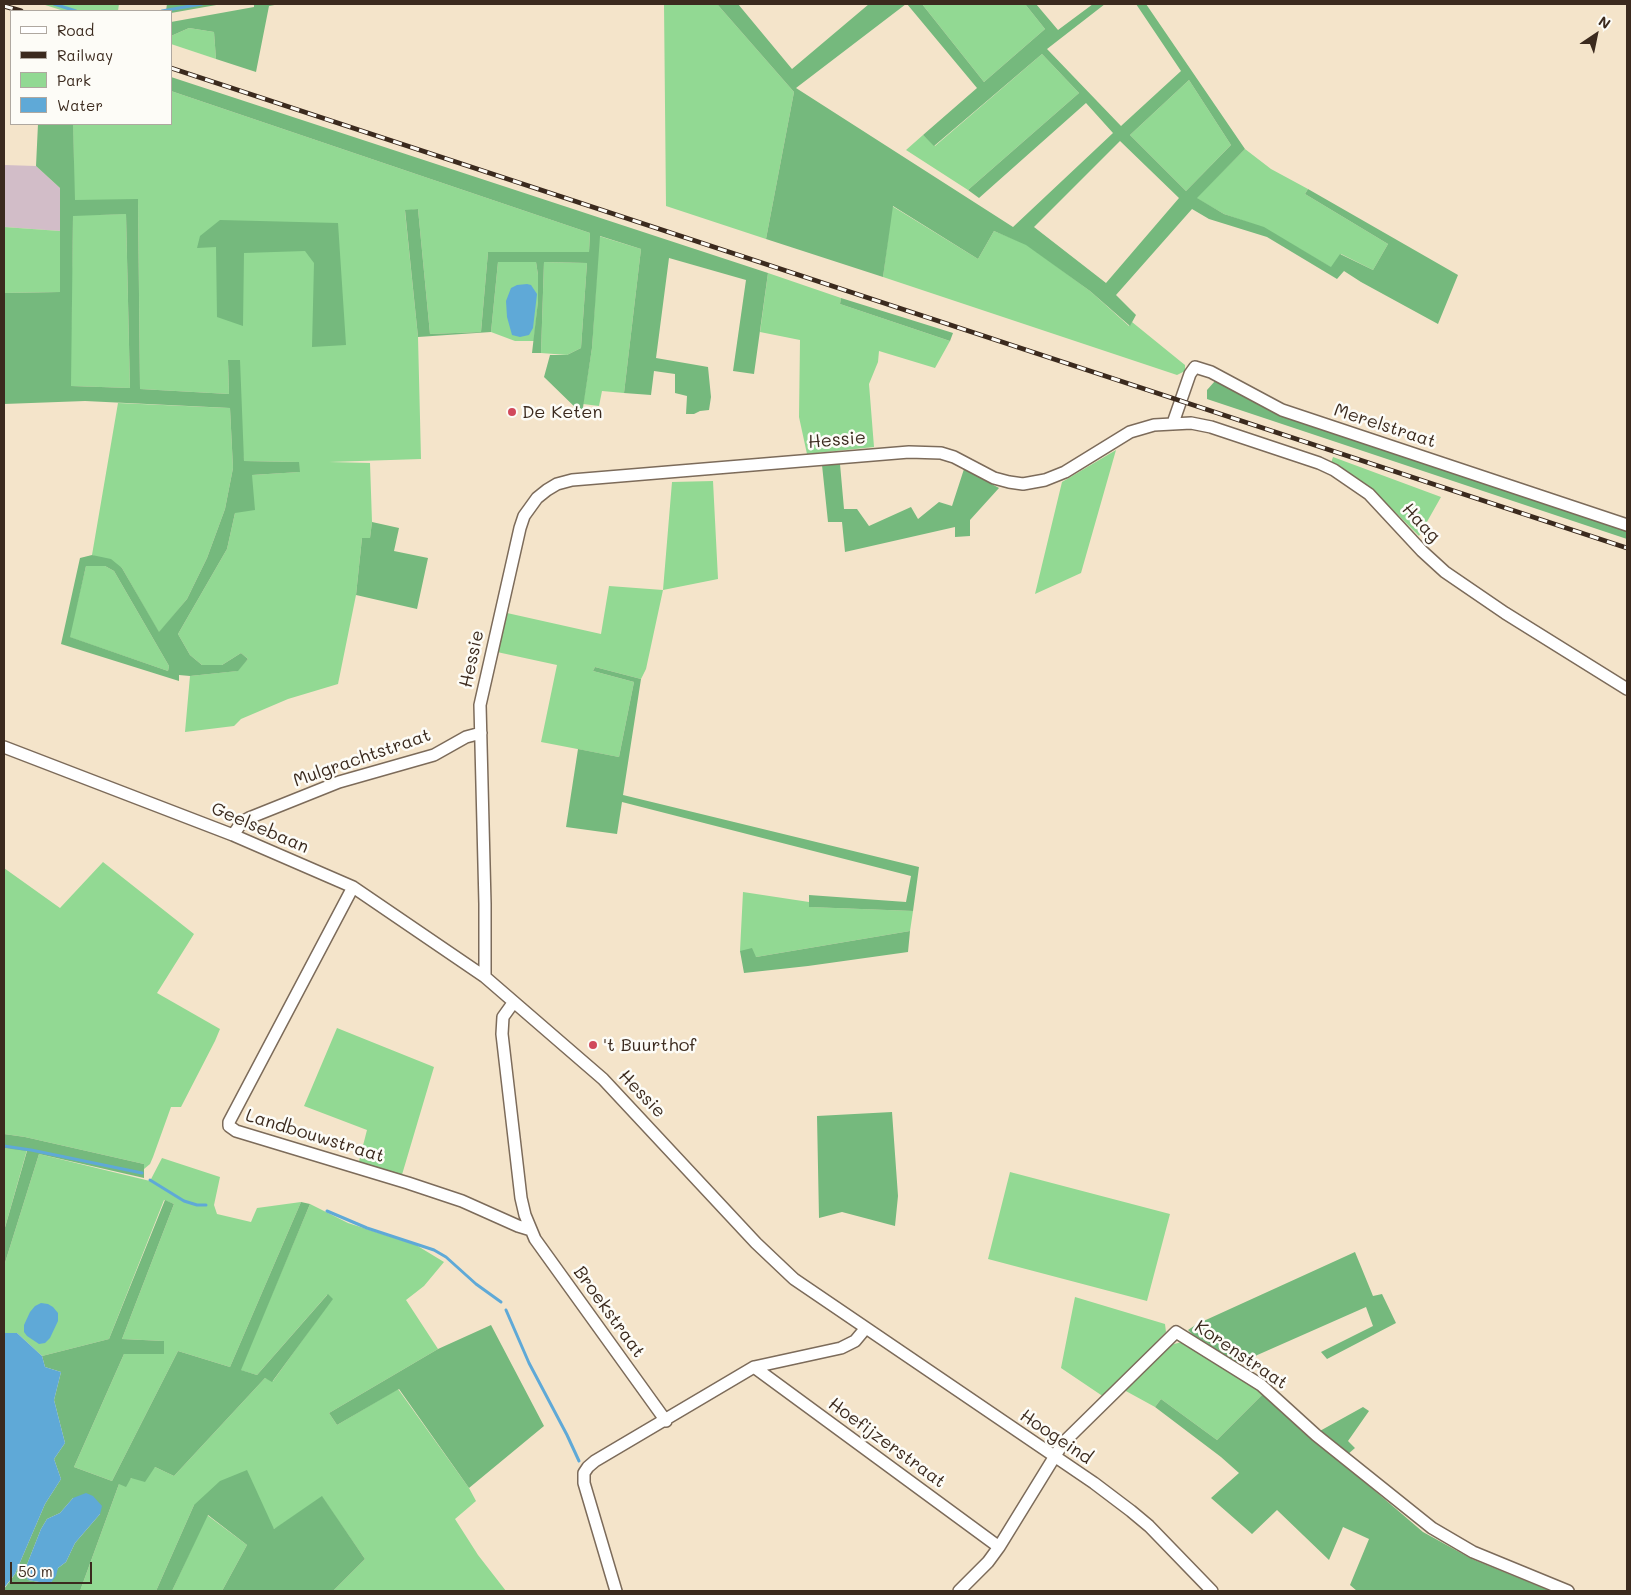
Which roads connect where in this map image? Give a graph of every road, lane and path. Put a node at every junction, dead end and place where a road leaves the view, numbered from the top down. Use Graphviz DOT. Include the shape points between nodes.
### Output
graph roads {
  1 [pos="1173,423"];
  2 [pos="1627,525"];
  3 [pos="1627,688"];
  4 [pos="481,734"];
  5 [pos="4,747"];
  6 [pos="233,835"];
  7 [pos="353,887"];
  8 [pos="485,977"];
  9 [pos="513,1003"];
  10 [pos="531,1230"];
  11 [pos="865,1329"];
  12 [pos="754,1367"];
  13 [pos="666,1421"];
  14 [pos="1055,1458"];
  15 [pos="999,1547"];
  16 [pos="616,1591"];
  17 [pos="959,1591"];
  18 [pos="1212,1591"];
  19 [pos="1568,1591"];
  1 -- 2 [label="street, Merelstraat" via="1190,374 1196,367 1282,410"];
  1 -- 3 [label="street, Haag" via="1211,426 1334,470 1369,494 1422,552 1445,572 1505,614"];
  1 -- 4 [label="street, Hessie" via="1130,432 1065,472 1023,484 994,478 969,463 941,453 909,452 592,478 557,484 537,498 520,528 480,705"];
  4 -- 6 [label="street, Mulgrachtstraat" via="466,737 434,755 339,782 249,818"];
  4 -- 8 [label="street, Hessie"];
  5 -- 6 [label="street, Geelsebaan"];
  6 -- 7 [label="street, Geelsebaan"];
  7 -- 8 [label="street, Geelsebaan"];
  7 -- 10 [label="street, Landbouwstraat" via="229,1126 236,1131 462,1201"];
  8 -- 9 [label="street, Hessie"];
  9 -- 10 [label="street, Broekstraat" via="503,1017 502,1034 521,1198"];
  9 -- 11 [label="street, Hessie" via="603,1079 779,1266 807,1290"];
  10 -- 13 [label="street, Broekstraat"];
  11 -- 12 [label="street" via="855,1341 842,1348"];
  11 -- 14 [label="street, Hoogeind"];
  12 -- 13 [label="street"];
  12 -- 15 [label="street, Hoefijzerstraat"];
  13 -- 16 [label="street" via="595,1461 584,1473 584,1483"];
  14 -- 15 [label="street, Korenstraat"];
  14 -- 18 [label="street, Hoogeind" via="1137,1516"];
  14 -- 19 [label="street, Korenstraat" via="1063,1443 1176,1332 1261,1385 1316,1435 1432,1528 1474,1552"];
  15 -- 17 [label="street, Korenstraat"];
}
